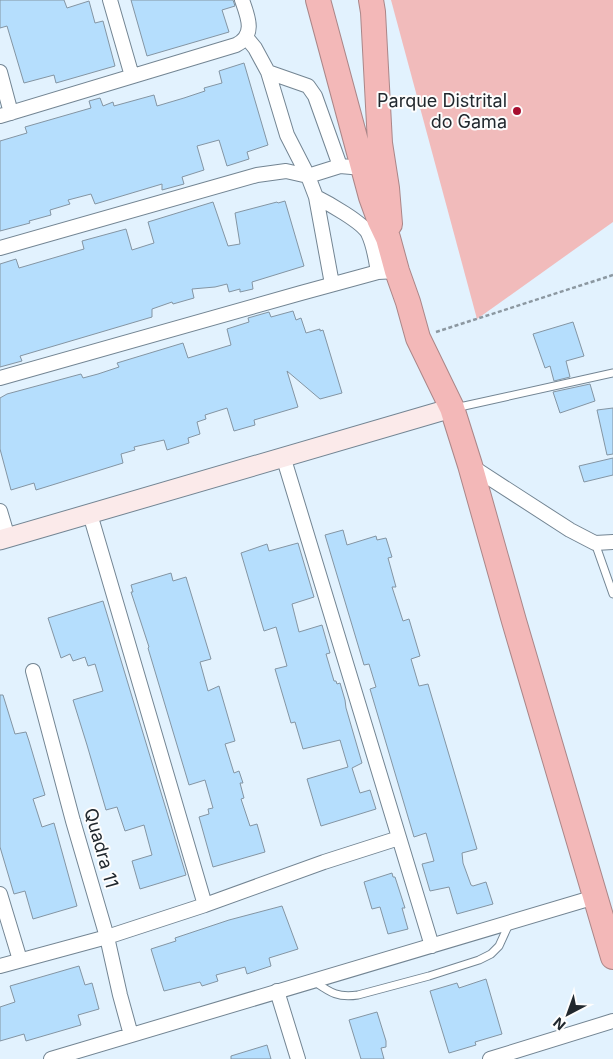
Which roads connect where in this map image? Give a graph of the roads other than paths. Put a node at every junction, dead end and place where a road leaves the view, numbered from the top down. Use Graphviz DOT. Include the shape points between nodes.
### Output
graph roads {
  1 [pos="110,0"];
  2 [pos="242,0"];
  3 [pos="318,0"];
  4 [pos="371,0"];
  5 [pos="246,37"];
  6 [pos="0,72"];
  7 [pos="268,72"];
  8 [pos="132,76"];
  9 [pos="6,114"];
  10 [pos="340,166"];
  11 [pos="363,168"];
  12 [pos="308,176"];
  13 [pos="316,197"];
  14 [pos="388,238"];
  15 [pos="0,248"];
  16 [pos="388,272"];
  17 [pos="332,284"];
  18 [pos="613,373"];
  19 [pos="0,378"];
  20 [pos="452,408"];
  21 [pos="283,456"];
  22 [pos="470,465"];
  23 [pos="0,511"];
  24 [pos="90,514"];
  25 [pos="4,539"];
  26 [pos="613,542"];
  27 [pos="595,543"];
  28 [pos="613,594"];
  29 [pos="34,671"];
  30 [pos="399,838"];
  31 [pos="0,894"];
  32 [pos="595,898"];
  33 [pos="205,905"];
  34 [pos="509,924"];
  35 [pos="107,937"];
  36 [pos="432,946"];
  37 [pos="613,957"];
  38 [pos="20,960"];
  39 [pos="0,966"];
  40 [pos="314,981"];
  41 [pos="277,991"];
  42 [pos="613,1021"];
  43 [pos="131,1035"];
  44 [pos="72,1056"];
  45 [pos="51,1059"];
  46 [pos="298,1059"];
  47 [pos="490,1059"];
  1 -- 8 [label="street"];
  2 -- 5 [label="street" via="249,20"];
  3 -- 11 [label="highway"];
  4 -- 14 [label="highway" via="380,143 390,221"];
  5 -- 7 [label="street"];
  5 -- 8 [label="street" via="223,50"];
  6 -- 9 [label="street"];
  7 -- 10 [label="street" via="308,86 315,96"];
  7 -- 12 [label="street" via="287,135"];
  8 -- 9 [label="street"];
  10 -- 11 [label="street"];
  10 -- 12 [label="street"];
  11 -- 14 [label="highway"];
  12 -- 13 [label="street"];
  12 -- 15 [label="street" via="286,172 257,175"];
  13 -- 16 [label="street" via="365,229"];
  13 -- 17 [label="street"];
  14 -- 16 [label="highway"];
  16 -- 17 [label="street"];
  16 -- 20 [label="highway" via="408,302 418,338"];
  17 -- 19 [label="street"];
  18 -- 20 [label="lane"];
  20 -- 21 [label="street"];
  20 -- 22 [label="highway"];
  21 -- 24 [label="street"];
  21 -- 30 [label="street"];
  22 -- 27 [label="street" via="561,525"];
  22 -- 32 [label="highway"];
  23 -- 25 [label="street"];
  24 -- 25 [label="street"];
  24 -- 33 [label="street"];
  26 -- 27 [label="street"];
  27 -- 28 [label="lane"];
  29 -- 35 [label="street, Quadra 11"];
  30 -- 33 [label="street"];
  30 -- 36 [label="street"];
  31 -- 38 [label="street"];
  32 -- 34 [label="street"];
  32 -- 37 [label="highway"];
  33 -- 35 [label="street"];
  34 -- 36 [label="street"];
  34 -- 40 [label="lane" via="499,946 491,954 429,976 346,996 336,995"];
  35 -- 38 [label="street"];
  35 -- 43 [label="street, Quadra 11"];
  36 -- 40 [label="street"];
  38 -- 39 [label="street"];
  40 -- 41 [label="street"];
  41 -- 43 [label="street"];
  41 -- 46 [label="street"];
  42 -- 47 [label="street"];
  43 -- 44 [label="street"];
  44 -- 45 [label="street"];
}
